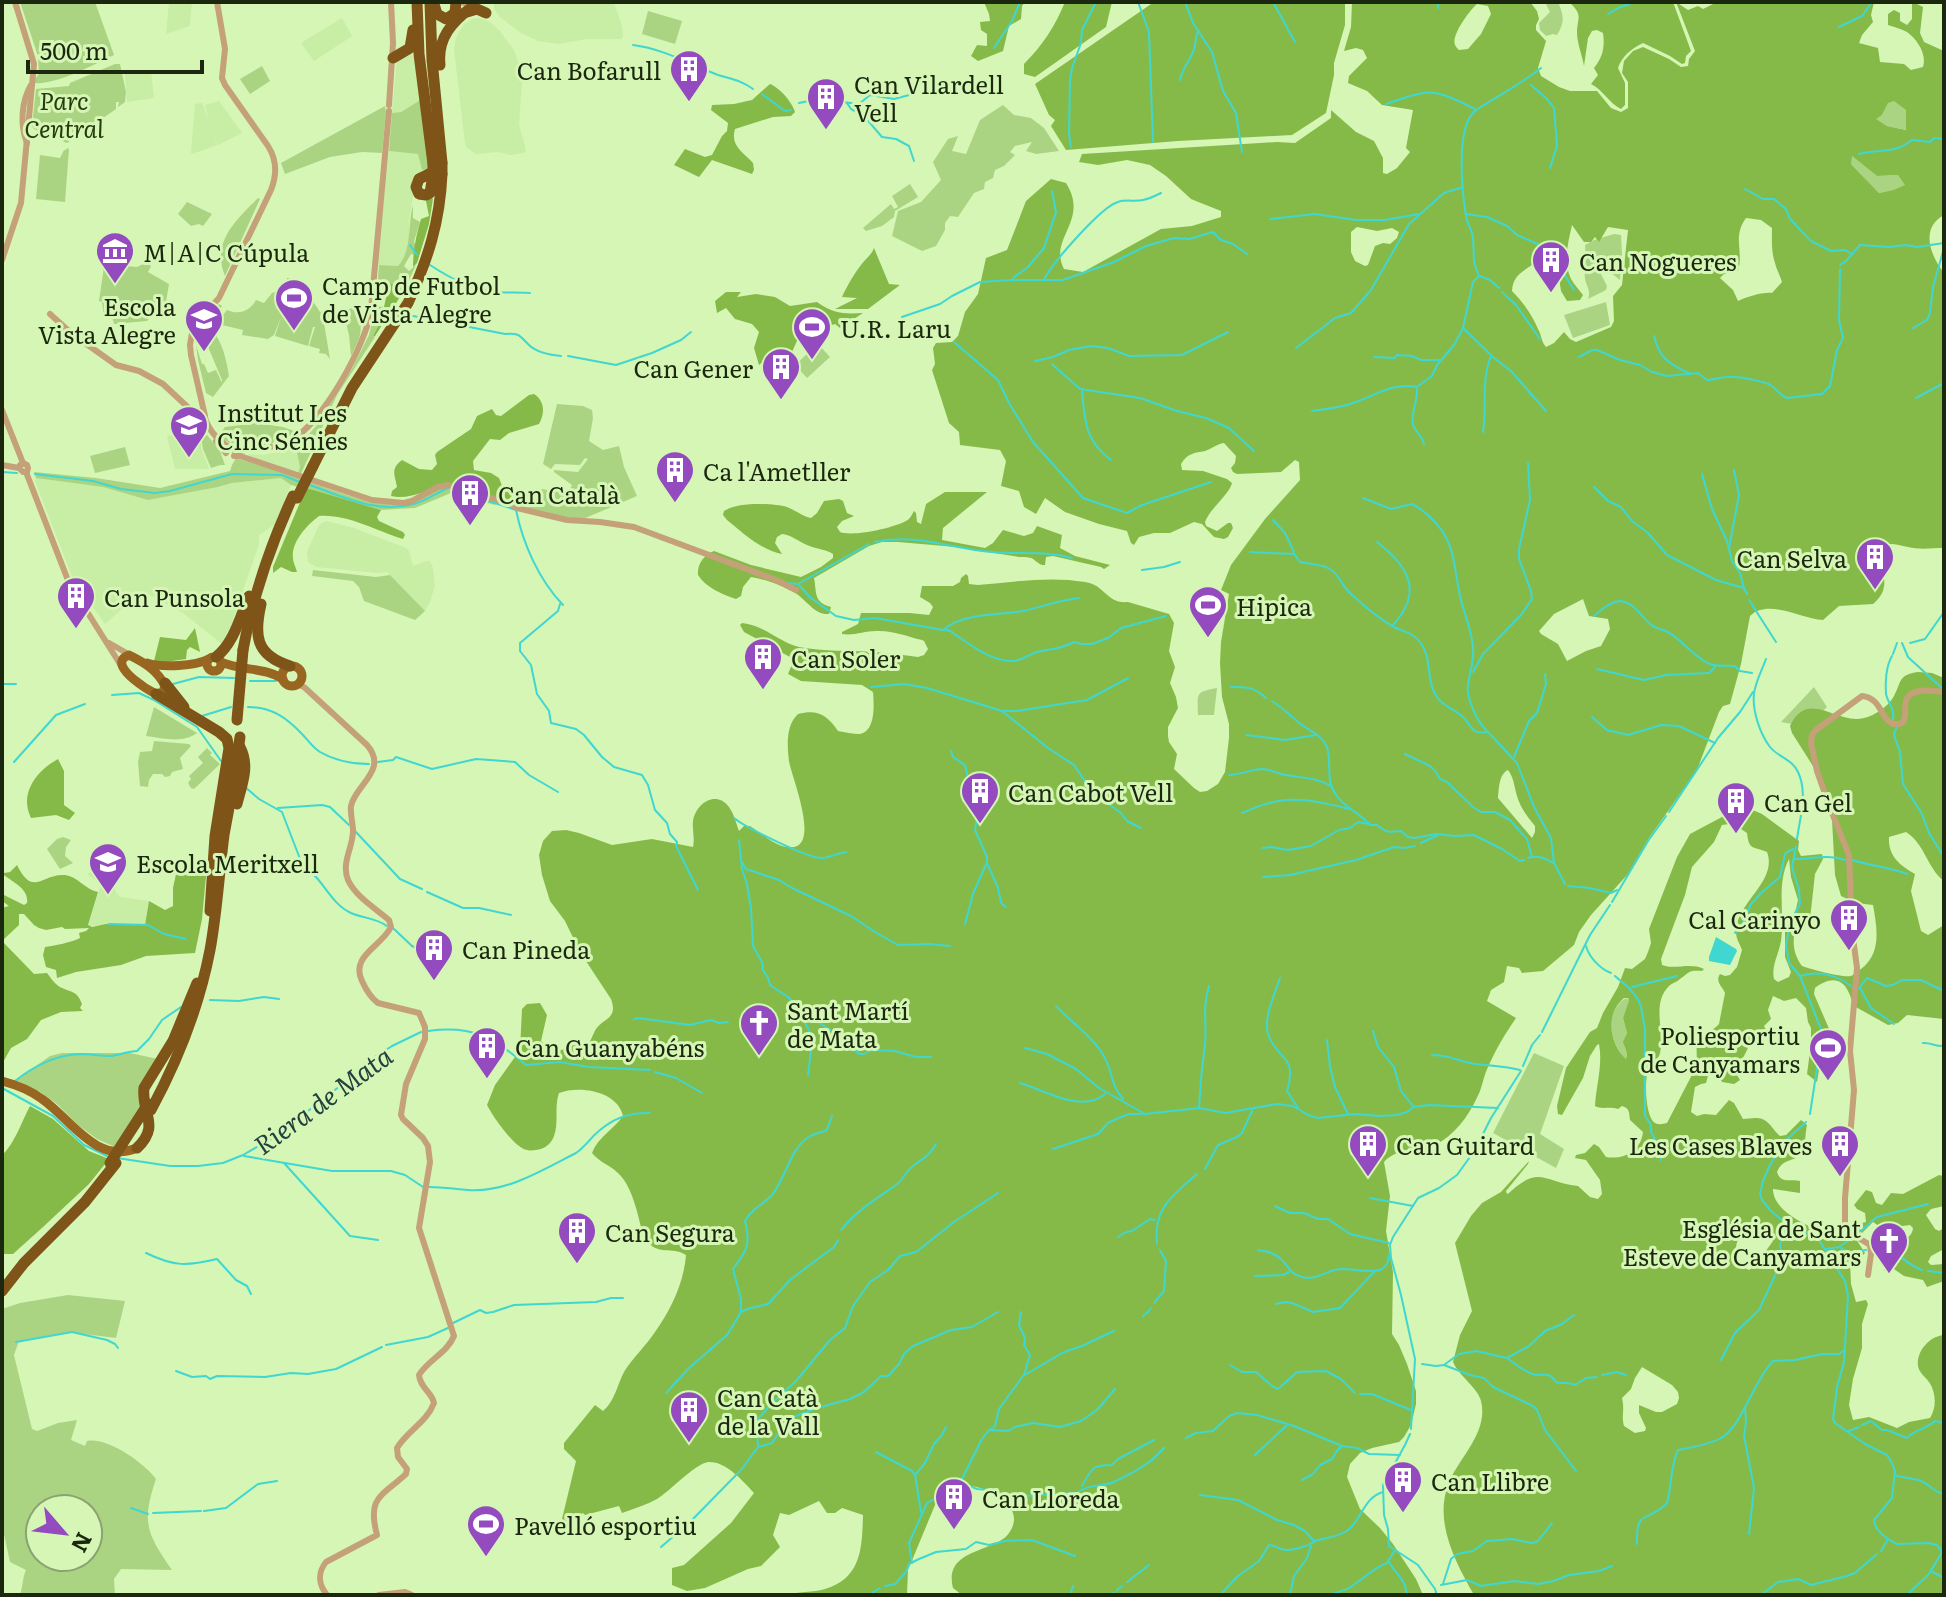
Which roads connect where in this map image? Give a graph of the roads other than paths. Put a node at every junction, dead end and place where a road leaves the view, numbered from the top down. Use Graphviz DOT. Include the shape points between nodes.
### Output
graph roads {
  1 [pos="15,2"];
  2 [pos="217,2"];
  3 [pos="391,2"];
  4 [pos="426,2"];
  5 [pos="454,2"];
  6 [pos="470,6"];
  7 [pos="412,34"];
  8 [pos="393,43"];
  9 [pos="393,58"];
  10 [pos="33,83"];
  11 [pos="29,93"];
  12 [pos="31,105"];
  13 [pos="30,122"];
  14 [pos="264,141"];
  15 [pos="441,141"];
  16 [pos="27,143"];
  17 [pos="439,169"];
  18 [pos="269,193"];
  19 [pos="2,260"];
  20 [pos="50,314"];
  21 [pos="200,395"];
  22 [pos="2,410"];
  23 [pos="195,411"];
  24 [pos="205,417"];
  25 [pos="199,425"];
  26 [pos="250,449"];
  27 [pos="232,452"];
  28 [pos="249,459"];
  29 [pos="2,465"];
  30 [pos="23,468"];
  31 [pos="295,497"];
  32 [pos="276,534"];
  33 [pos="796,590"];
  34 [pos="262,594"];
  35 [pos="103,637"];
  36 [pos="246,650"];
  37 [pos="130,655"];
  38 [pos="144,662"];
  39 [pos="215,663"];
  40 [pos="167,666"];
  41 [pos="122,667"];
  42 [pos="286,671"];
  43 [pos="162,680"];
  44 [pos="300,684"];
  45 [pos="1944,692"];
  46 [pos="156,694"];
  47 [pos="237,742"];
  48 [pos="221,862"];
  49 [pos="210,912"];
  50 [pos="197,982"];
  51 [pos="191,1023"];
  52 [pos="2,1081"];
  53 [pos="150,1107"];
  54 [pos="137,1148"];
  55 [pos="113,1163"];
  56 [pos="1868,1275"];
  57 [pos="2,1282"];
  58 [pos="2,1291"];
  59 [pos="327,1595"];
  60 [pos="379,1595"];
  61 [pos="412,1595"];
  1 -- 10 [label="street" via="34,62"];
  2 -- 14 [label="street" via="225,49 222,78"];
  3 -- 8 [label="street"];
  4 -- 5 [label="highway" via="444,16"];
  4 -- 7 [label="highway"];
  4 -- 15 [label="highway"];
  4 -- 17 [label="highway"];
  4 -- 17 [label="highway" via="419,54"];
  6 -- 15 [label="highway" via="446,31 439,47"];
  7 -- 8 [label="highway" via="405,50"];
  7 -- 9 [label="highway" via="410,48"];
  8 -- 9 [label="street"];
  9 -- 26 [label="street" via="364,338 309,427 281,445"];
  10 -- 11 [label="street"];
  10 -- 12 [label="street"];
  11 -- 12 [label="street"];
  11 -- 13 [label="street"];
  11 -- 16 [label="street" via="23,129"];
  12 -- 13 [label="street"];
  13 -- 16 [label="street"];
  14 -- 18 [label="street" via="273,169"];
  14 -- 18 [label="street" via="276,171"];
  15 -- 17 [label="highway"];
  16 -- 19 [label="street" via="20,210"];
  17 -- 31 [label="highway, bridge" via="440,208 426,262"];
  18 -- 21 [label="street" via="219,298 192,333 190,350"];
  20 -- 23 [label="street" via="116,365 163,384"];
  21 -- 23 [label="street"];
  21 -- 24 [label="street"];
  22 -- 30 [label="street"];
  23 -- 24 [label="street"];
  23 -- 25 [label="street" via="191,421"];
  24 -- 25 [label="street"];
  24 -- 27 [label="street"];
  25 -- 27 [label="street"];
  26 -- 27 [label="street"];
  26 -- 28 [label="street" via="245,453"];
  27 -- 28 [label="street"];
  28 -- 33 [label="street" via="372,500 404,503 448,485 567,520 634,527"];
  29 -- 30 [label="street"];
  30 -- 35 [label="street" via="66,577"];
  31 -- 32 [label="highway"];
  31 -- 34 [label="highway"];
  32 -- 36 [label="highway" via="256,593"];
  32 -- 39 [label="highway"];
  34 -- 36 [label="highway"];
  34 -- 42 [label="highway" via="259,642"];
  35 -- 37 [label="street"];
  35 -- 41 [label="street"];
  36 -- 47 [label="highway, bridge"];
  37 -- 38 [label="main road"];
  37 -- 41 [label="main road"];
  38 -- 40 [label="main road"];
  38 -- 43 [label="main road"];
  39 -- 40 [label="main road"];
  39 -- 42 [label="main road"];
  40 -- 43 [label="main road" via="160,669"];
  41 -- 46 [label="main road"];
  42 -- 44 [label="main road" via="288,684"];
  42 -- 44 [label="main road" via="300,670"];
  43 -- 46 [label="main road" via="163,692"];
  43 -- 48 [label="highway" via="187,710 237,743 244,757 244,779"];
  44 -- 59 [label="street" via="373,756 367,780 352,803 346,872 353,887 391,925 359,963 359,975 374,1001 419,1013 425,1031 401,1115 428,1146 419,1228 454,1336 419,1375 434,1403 397,1448 406,1474 374,1505 377,1535 326,1562 320,1578"];
  45 -- 56 [label="street" via="1909,695 1905,718 1897,724 1874,700 1862,696 1811,739 1817,771 1849,855 1857,960 1845,1224 1870,1245"];
  46 -- 49 [label="highway" via="219,732 228,743"];
  47 -- 48 [label="highway"];
  47 -- 49 [label="highway"];
  48 -- 51 [label="highway" via="210,949"];
  49 -- 50 [label="highway"];
  50 -- 53 [label="highway"];
  50 -- 54 [label="highway" via="173,1041 144,1088 150,1128"];
  51 -- 53 [label="highway"];
  51 -- 54 [label="highway" via="152,1131"];
  52 -- 54 [label="main road" via="38,1096 104,1148"];
  53 -- 55 [label="highway, bridge"];
  55 -- 57 [label="highway"];
  55 -- 58 [label="highway" via="85,1202"];
  60 -- 61 [label="street"];
}
